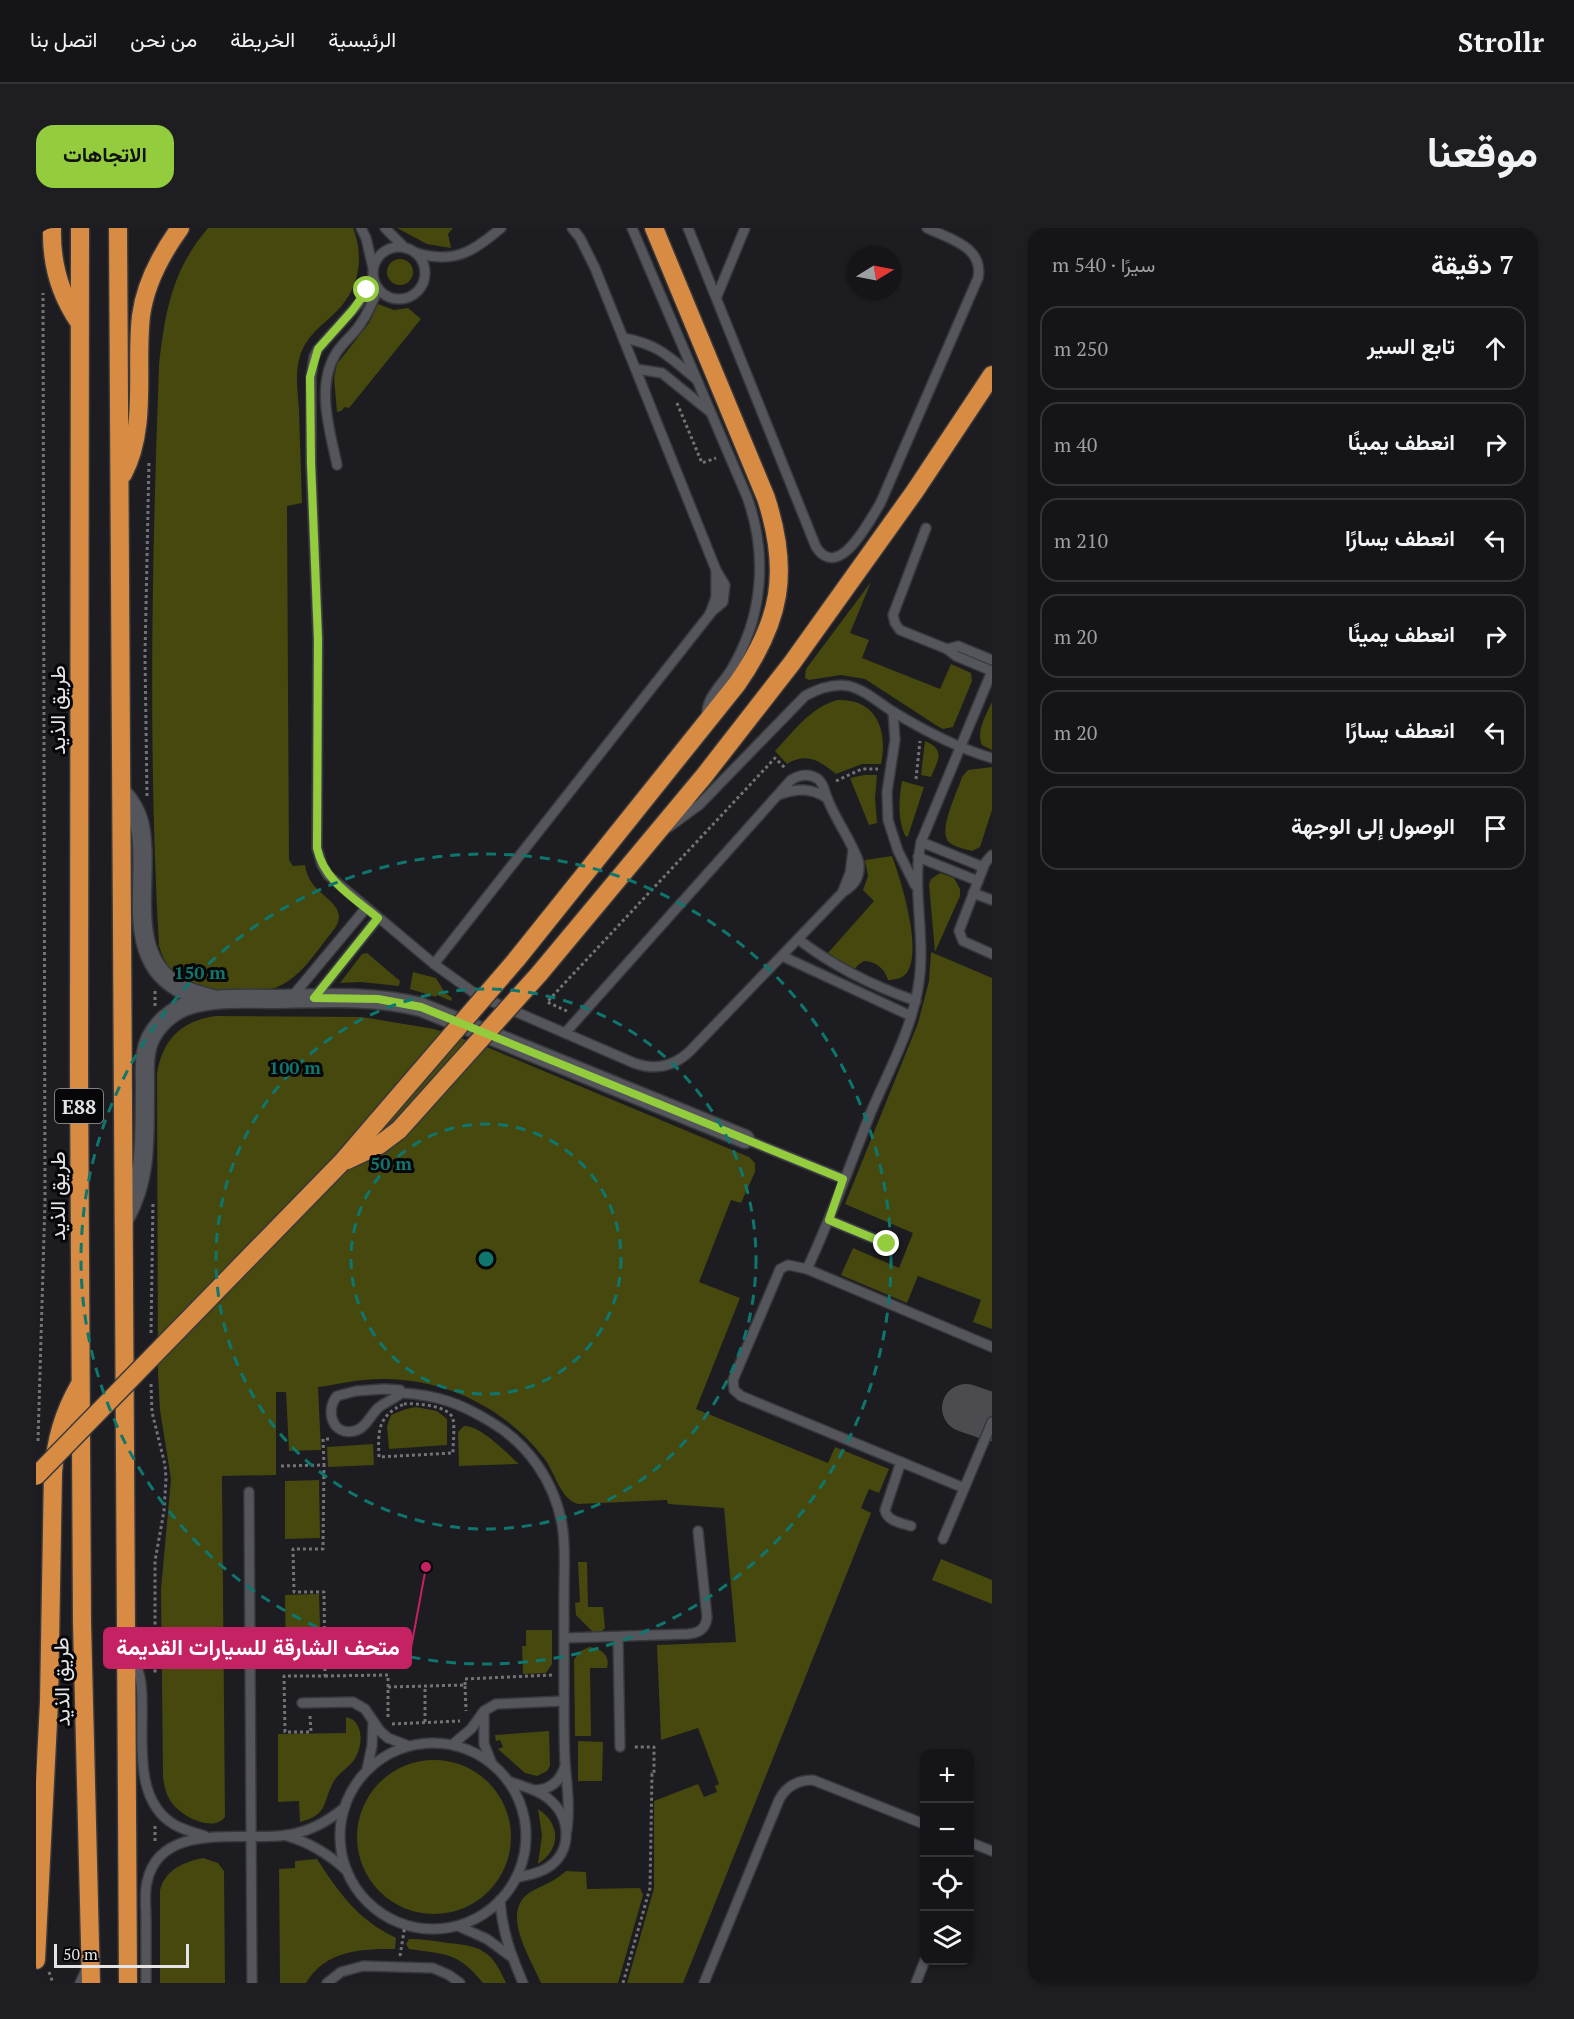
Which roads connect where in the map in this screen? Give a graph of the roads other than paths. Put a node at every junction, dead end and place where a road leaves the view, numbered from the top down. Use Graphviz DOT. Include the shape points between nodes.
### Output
graph roads {
  1 [pos="51,228"];
  2 [pos="80,228"];
  3 [pos="118,228"];
  4 [pos="180,228"];
  5 [pos="361,228"];
  6 [pos="385,228"];
  7 [pos="501,228"];
  8 [pos="572,228"];
  9 [pos="632,228"];
  10 [pos="654,228"];
  11 [pos="688,228"];
  12 [pos="745,228"];
  13 [pos="927,228"];
  14 [pos="405,248"];
  15 [pos="415,253"];
  16 [pos="373,272"];
  17 [pos="378,288"];
  18 [pos="717,296"];
  19 [pos="80,323"];
  20 [pos="624,338"];
  21 [pos="636,369"];
  22 [pos="992,375"];
  23 [pos="698,381"];
  24 [pos="711,412"];
  25 [pos="337,465"];
  26 [pos="119,481"];
  27 [pos="926,528"];
  28 [pos="947,648"];
  29 [pos="992,660"];
  30 [pos="991,674"];
  31 [pos="893,712"];
  32 [pos="707,721"];
  33 [pos="959,747"];
  34 [pos="992,758"];
  35 [pos="121,790"];
  36 [pos="778,795"];
  37 [pos="827,798"];
  38 [pos="657,833"];
  39 [pos="921,842"];
  40 [pos="992,855"];
  41 [pos="918,857"];
  42 [pos="983,867"];
  43 [pos="978,881"];
  44 [pos="917,888"];
  45 [pos="973,893"];
  46 [pos="992,900"];
  47 [pos="366,908"];
  48 [pos="378,918"];
  49 [pos="798,939"];
  50 [pos="992,954"];
  51 [pos="782,956"];
  52 [pos="434,963"];
  53 [pos="314,998"];
  54 [pos="215,999"];
  55 [pos="291,999"];
  56 [pos="916,1001"];
  57 [pos="912,1016"];
  58 [pos="566,1032"];
  59 [pos="745,1139"];
  60 [pos="342,1162"];
  61 [pos="843,1179"];
  62 [pos="125,1218"];
  63 [pos="829,1220"];
  64 [pos="887,1244"];
  65 [pos="807,1269"];
  66 [pos="992,1347"];
  67 [pos="80,1384"];
  68 [pos="401,1393"];
  69 [pos="992,1422"];
  70 [pos="901,1462"];
  71 [pos="36,1476"];
  72 [pos="964,1488"];
  73 [pos="249,1492"];
  74 [pos="911,1526"];
  75 [pos="698,1531"];
  76 [pos="943,1539"];
  77 [pos="565,1638"];
  78 [pos="618,1638"];
  79 [pos="125,1650"];
  80 [pos="564,1701"];
  81 [pos="306,1703"];
  82 [pos="484,1711"];
  83 [pos="373,1721"];
  84 [pos="453,1744"];
  85 [pos="409,1746"];
  86 [pos="620,1747"];
  87 [pos="565,1764"];
  88 [pos="493,1765"];
  89 [pos="367,1770"];
  90 [pos="508,1781"];
  91 [pos="531,1790"];
  92 [pos="344,1808"];
  93 [pos="920,1822"];
  94 [pos="567,1830"];
  95 [pos="205,1836"];
  96 [pos="251,1836"];
  97 [pos="285,1836"];
  98 [pos="974,1846"];
  99 [pos="992,1851"];
  100 [pos="347,1871"];
  101 [pos="516,1878"];
  102 [pos="500,1900"];
  103 [pos="458,1926"];
  104 [pos="512,1958"];
  105 [pos="36,1960"];
  106 [pos="91,1961"];
  107 [pos="923,1965"];
  108 [pos="80,1983"];
  109 [pos="91,1983"];
  110 [pos="128,1983"];
  111 [pos="146,1983"];
  112 [pos="252,1983"];
  113 [pos="327,1983"];
  114 [pos="460,1983"];
  115 [pos="523,1983"];
  116 [pos="704,1983"];
  117 [pos="916,1983"];
  1 -- 19 [label="highway" via="58,283"];
  2 -- 19 [label="highway, طريق الذيد / E88"];
  3 -- 26 [label="highway, E88"];
  4 -- 26 [label="highway" via="158,266 141,313 137,429"];
  5 -- 16 [label="lane"];
  6 -- 14 [label="lane"];
  7 -- 15 [label="lane" via="466,253 446,257"];
  8 -- 20 [label="lane" via="595,268"];
  9 -- 23 [label="lane"];
  10 -- 32 [label="highway" via="766,498 779,546 777,596 763,642"];
  11 -- 18 [label="lane"];
  12 -- 18 [label="lane"];
  13 -- 18 [label="lane" via="973,252 978,261 978,278 880,504 861,534 836,558 824,556 816,547"];
  14 -- 15 [label="lane"];
  14 -- 16 [label="lane" via="381,254"];
  15 -- 17 [label="lane" via="425,271 419,291 400,300"];
  16 -- 17 [label="lane"];
  16 -- 47 [label="lane" via="359,303 323,341 314,357 310,377 318,639 317,848 328,875"];
  17 -- 25 [label="lane" via="359,326 335,355 327,377 328,423"];
  19 -- 67 [label="highway, طريق الذيد / E88"];
  20 -- 21 [label="lane"];
  20 -- 23 [label="lane" via="652,345"];
  21 -- 24 [label="lane" via="662,373"];
  21 -- 52 [label="lane" via="725,585 723,602"];
  22 -- 38 [label="highway" via="792,663"];
  23 -- 24 [label="lane"];
  24 -- 32 [label="lane" via="755,524 760,584 746,641 709,701"];
  26 -- 35 [label="highway, E88"];
  27 -- 28 [label="lane" via="893,615 900,630"];
  28 -- 29 [label="lane" via="958,646"];
  28 -- 30 [label="lane"];
  30 -- 33 [label="lane"];
  31 -- 33 [label="lane"];
  31 -- 38 [label="lane" via="856,688 838,685 815,690 699,805"];
  31 -- 44 [label="lane" via="896,740 887,792 888,820"];
  32 -- 60 [label="highway, bridge" via="516,960"];
  33 -- 34 [label="lane"];
  33 -- 39 [label="lane"];
  35 -- 54 [label="street" via="135,810 141,832 144,936 148,951 162,974 177,986"];
  35 -- 62 [label="highway, E88"];
  36 -- 37 [label="lane" via="799,789"];
  36 -- 37 [label="lane" via="791,780 808,775 823,784"];
  36 -- 58 [label="lane"];
  37 -- 49 [label="lane" via="853,850 850,873 843,892"];
  38 -- 60 [label="highway, bridge" via="539,974 399,1130 379,1145"];
  39 -- 41 [label="lane"];
  39 -- 42 [label="lane"];
  40 -- 42 [label="lane"];
  41 -- 43 [label="lane"];
  41 -- 44 [label="lane"];
  42 -- 43 [label="lane"];
  43 -- 45 [label="lane"];
  44 -- 56 [label="lane" via="922,956"];
  45 -- 46 [label="lane"];
  45 -- 50 [label="lane" via="960,937"];
  47 -- 48 [label="lane"];
  47 -- 55 [label="lane"];
  48 -- 52 [label="lane"];
  48 -- 53 [label="lane"];
  49 -- 51 [label="lane"];
  49 -- 56 [label="lane" via="862,980"];
  51 -- 57 [label="lane"];
  51 -- 58 [label="lane" via="675,1063 655,1068 644,1066"];
  52 -- 58 [label="lane" via="477,995"];
  53 -- 55 [label="street"];
  53 -- 59 [label="street" via="378,999 421,1007"];
  54 -- 55 [label="street"];
  54 -- 62 [label="street" via="176,1011 149,1042 145,1065 144,1160"];
  56 -- 57 [label="lane"];
  57 -- 61 [label="lane"];
  59 -- 61 [label="lane"];
  60 -- 71 [label="highway, bridge"];
  61 -- 63 [label="lane"];
  62 -- 79 [label="highway, E88"];
  63 -- 64 [label="lane"];
  63 -- 65 [label="lane"];
  65 -- 66 [label="lane"];
  65 -- 70 [label="lane" via="792,1264 780,1269 733,1380 734,1390"];
  67 -- 105 [label="highway" via="60,1426 53,1472 49,1702"];
  67 -- 106 [label="highway, طريق الذيد / E88"];
  68 -- 68 [label="lane" via="384,1389 343,1393 330,1407 332,1420 341,1430 354,1431"];
  68 -- 77 [label="lane" via="442,1398 480,1415 525,1448 542,1471 555,1497 562,1525"];
  69 -- 72 [label="lane"];
  70 -- 72 [label="lane"];
  70 -- 74 [label="lane" via="885,1514"];
  72 -- 76 [label="lane"];
  73 -- 96 [label="lane"];
  75 -- 78 [label="lane" via="708,1617 704,1628 688,1635"];
  77 -- 78 [label="lane"];
  77 -- 80 [label="lane"];
  78 -- 86 [label="lane"];
  79 -- 95 [label="lane" via="134,1661 142,1686 144,1773 149,1797 174,1824"];
  79 -- 110 [label="highway, E88"];
  80 -- 82 [label="lane" via="503,1702"];
  80 -- 87 [label="lane"];
  81 -- 83 [label="lane" via="353,1702 365,1709"];
  82 -- 84 [label="lane" via="471,1730"];
  82 -- 88 [label="lane" via="484,1744"];
  83 -- 85 [label="lane" via="388,1738"];
  83 -- 89 [label="lane"];
  84 -- 85 [label="lane"];
  84 -- 88 [label="lane"];
  85 -- 89 [label="lane"];
  87 -- 91 [label="lane" via="558,1781 550,1787"];
  87 -- 94 [label="lane"];
  88 -- 90 [label="lane"];
  89 -- 92 [label="lane"];
  90 -- 91 [label="lane"];
  90 -- 101 [label="lane" via="521,1809 526,1838"];
  91 -- 94 [label="lane" via="559,1809"];
  92 -- 97 [label="lane" via="310,1829"];
  92 -- 100 [label="lane" via="340,1829"];
  93 -- 116 [label="lane" via="813,1780 789,1786 779,1800"];
  94 -- 101 [label="lane" via="562,1853 555,1862 535,1874"];
  95 -- 96 [label="lane"];
  95 -- 111 [label="lane" via="174,1847 150,1871 146,1892"];
  96 -- 97 [label="lane"];
  96 -- 112 [label="lane"];
  97 -- 100 [label="lane" via="312,1845"];
  98 -- 99 [label="lane"];
  100 -- 103 [label="lane" via="357,1889 386,1916 422,1929"];
  101 -- 102 [label="lane"];
  102 -- 103 [label="lane" via="481,1916"];
  102 -- 104 [label="lane" via="502,1928"];
  103 -- 104 [label="lane" via="487,1939"];
  104 -- 115 [label="lane"];
  106 -- 108 [label="lane"];
  106 -- 109 [label="highway, طريق الذيد / E88"];
  107 -- 117 [label="lane"];
  113 -- 114 [label="lane" via="341,1972 363,1966 433,1968"];
}
